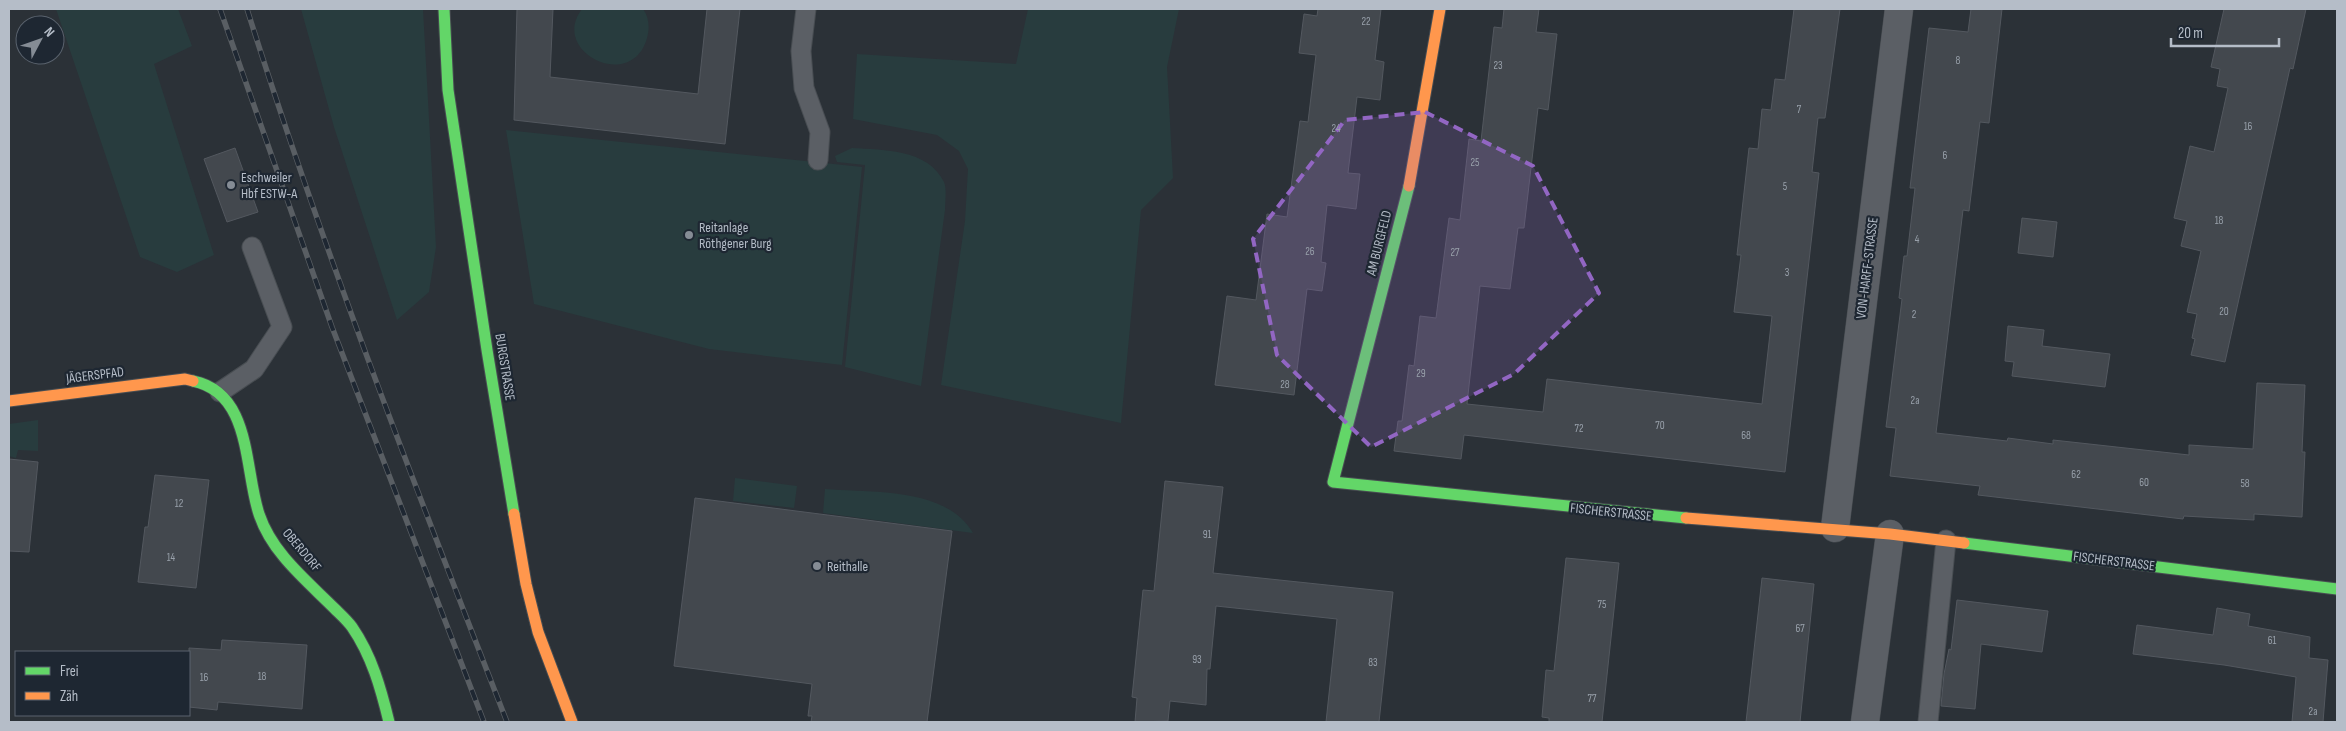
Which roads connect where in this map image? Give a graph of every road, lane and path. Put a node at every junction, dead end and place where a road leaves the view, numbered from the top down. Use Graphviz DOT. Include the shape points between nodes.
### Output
graph roads {
  1 [pos="444,9"];
  2 [pos="806,9"];
  3 [pos="1440,9"];
  4 [pos="1899,9"];
  5 [pos="818,160"];
  6 [pos="252,247"];
  7 [pos="220,392"];
  8 [pos="9,400"];
  9 [pos="1333,482"];
  10 [pos="1835,528"];
  11 [pos="1890,534"];
  12 [pos="1946,540"];
  13 [pos="2337,589"];
  14 [pos="389,722"];
  15 [pos="572,722"];
  16 [pos="1865,722"];
  17 [pos="1928,722"];
  1 -- 15 [label="street, BURGSTRASSE" via="448,90 526,584 538,632"];
  2 -- 5 [label="lane" via="801,51 804,88 820,132"];
  3 -- 9 [label="street, AM BURGFELD" via="1413,170"];
  4 -- 10 [label="street, VON-HARFF-STRASSE"];
  6 -- 7 [label="lane" via="282,326 254,369"];
  7 -- 8 [label="street, JÄGERSPFAD" via="204,383 185,380"];
  7 -- 14 [label="street, OBERDORF" via="232,408 241,429 258,514 274,546 352,627 377,674"];
  9 -- 10 [label="street, FISCHERSTRASSE" via="1656,516"];
  10 -- 11 [label="street, FISCHERSTRASSE"];
  11 -- 12 [label="street, FISCHERSTRASSE"];
  11 -- 16 [label="street"];
  12 -- 13 [label="street, FISCHERSTRASSE"];
  12 -- 17 [label="lane"];
}
